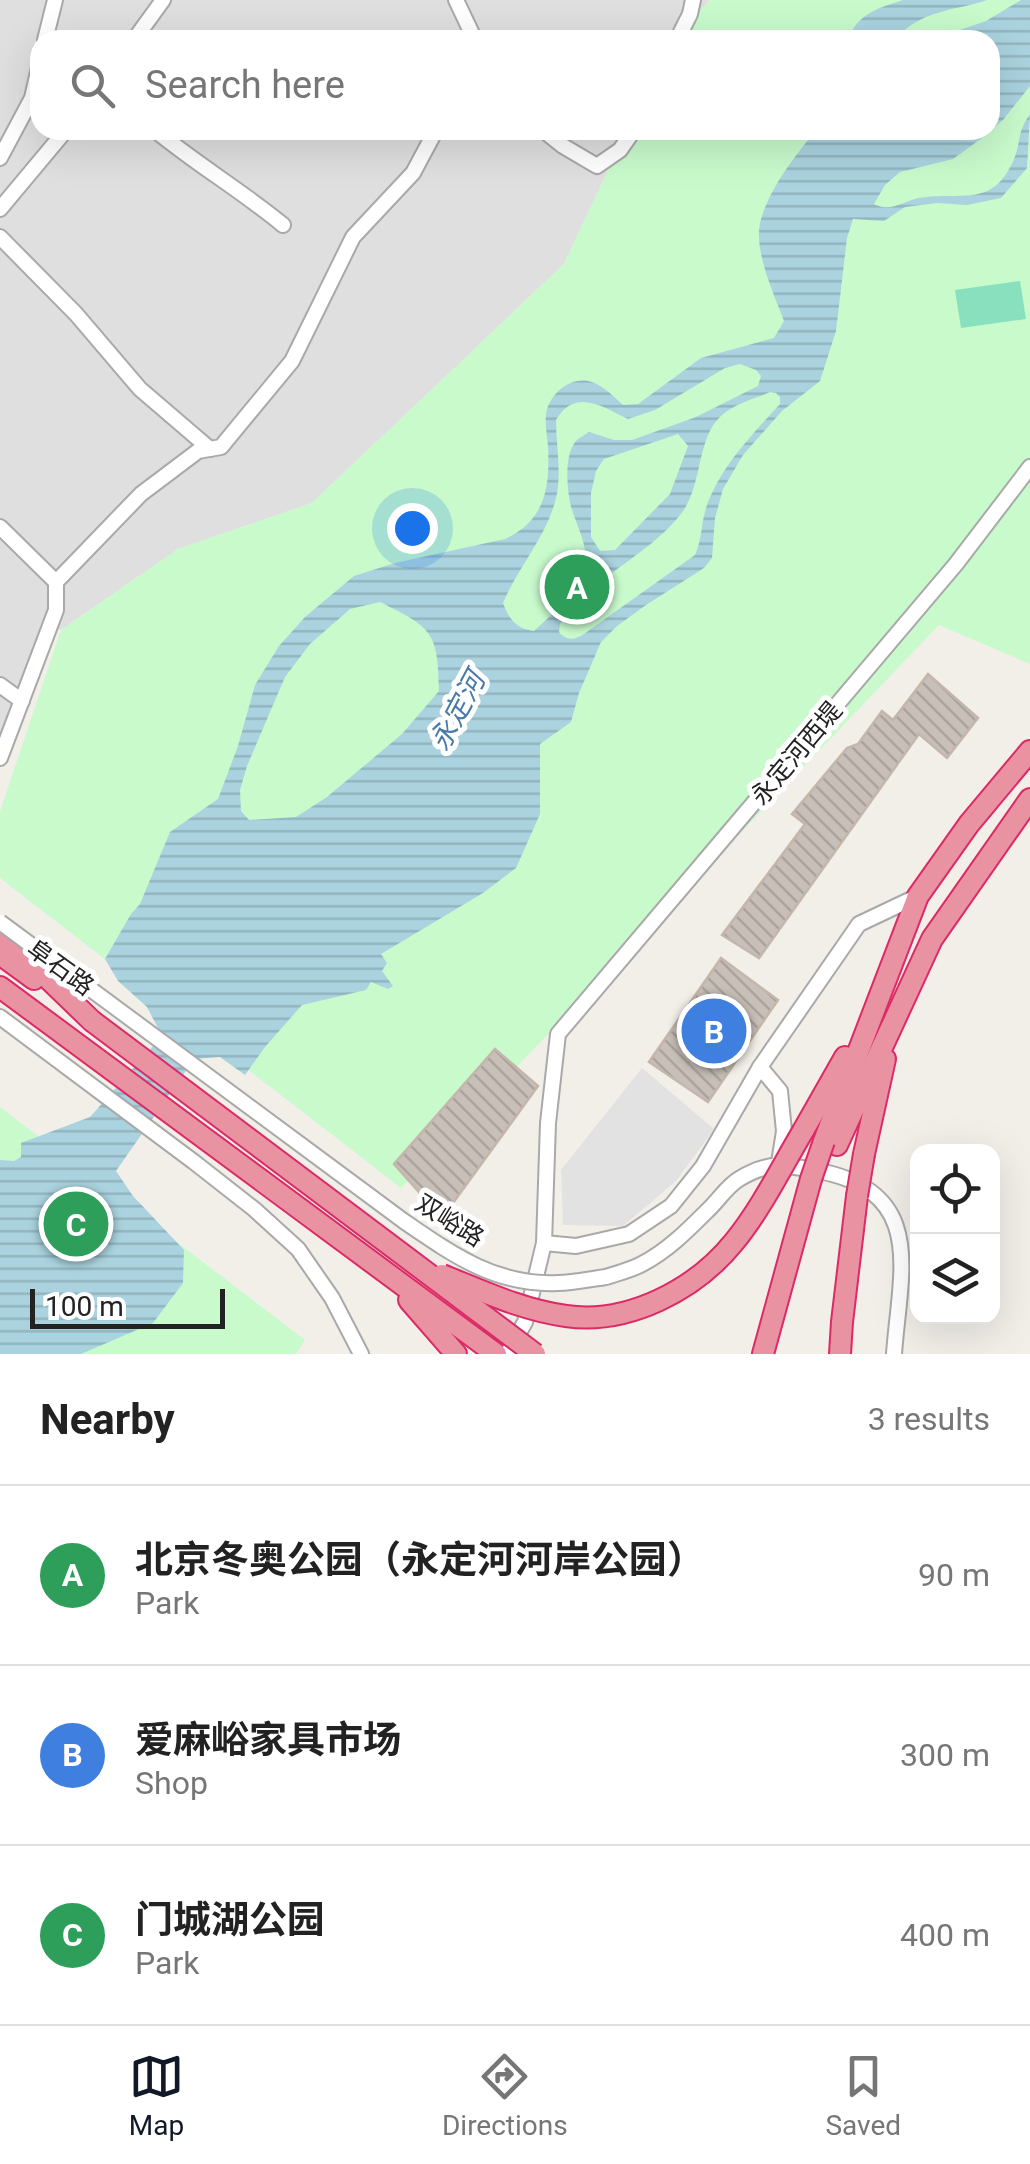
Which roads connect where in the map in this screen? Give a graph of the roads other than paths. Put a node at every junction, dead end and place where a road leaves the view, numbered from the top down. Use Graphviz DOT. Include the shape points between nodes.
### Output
graph roads {
  1 [pos="54,0"];
  2 [pos="162,0"];
  3 [pos="456,0"];
  4 [pos="693,0"];
  5 [pos="47,30"];
  6 [pos="141,30"];
  7 [pos="470,30"];
  8 [pos="683,30"];
  9 [pos="30,102"];
  10 [pos="58,140"];
  11 [pos="167,140"];
  12 [pos="431,140"];
  13 [pos="556,140"];
  14 [pos="627,140"];
  15 [pos="0,158"];
  16 [pos="0,208"];
  17 [pos="283,225"];
  18 [pos="0,237"];
  19 [pos="210,449"];
  20 [pos="1030,467"];
  21 [pos="0,527"];
  22 [pos="56,582"];
  23 [pos="0,685"];
  24 [pos="22,701"];
  25 [pos="1030,751"];
  26 [pos="0,758"];
  27 [pos="1030,800"];
  28 [pos="918,896"];
  29 [pos="0,922"];
  30 [pos="0,932"];
  31 [pos="0,954"];
  32 [pos="0,987"];
  33 [pos="0,999"];
  34 [pos="877,1004"];
  35 [pos="0,1017"];
  36 [pos="893,1018"];
  37 [pos="46,1021"];
  38 [pos="92,1021"];
  39 [pos="760,1067"];
  40 [pos="830,1143"];
  41 [pos="779,1163"];
  42 [pos="544,1244"];
  43 [pos="411,1262"];
  44 [pos="385,1272"];
  45 [pos="771,1344"];
  46 [pos="360,1354"];
  47 [pos="456,1354"];
  48 [pos="496,1354"];
  49 [pos="507,1354"];
  50 [pos="535,1354"];
  51 [pos="840,1354"];
  52 [pos="894,1354"];
  1 -- 5 [label="street"];
  2 -- 6 [label="street"];
  3 -- 7 [label="street"];
  4 -- 8 [label="street"];
  9 -- 15 [label="street"];
  10 -- 16 [label="street"];
  11 -- 17 [label="street"];
  12 -- 19 [label="street" via="413,173 353,237 292,361 221,446"];
  13 -- 14 [label="street" via="597,166"];
  18 -- 19 [label="street" via="140,389"];
  19 -- 22 [label="street" via="141,494"];
  20 -- 42 [label="street, 永定河西堤" via="956,564 558,1034"];
  21 -- 22 [label="street"];
  22 -- 24 [label="street" via="56,610"];
  23 -- 24 [label="street"];
  24 -- 26 [label="street"];
  25 -- 28 [label="highway"];
  27 -- 36 [label="highway" via="932,938"];
  28 -- 34 [label="highway"];
  28 -- 39 [label="street" via="859,924"];
  29 -- 41 [label="street, 双峪路, bridge" via="404,1222 461,1260 508,1278 556,1284 641,1265 678,1240 734,1182"];
  30 -- 38 [label="highway"];
  31 -- 38 [label="highway, 阜石路"];
  32 -- 37 [label="highway, 阜石路"];
  33 -- 37 [label="highway"];
  34 -- 40 [label="highway"];
  34 -- 43 [label="highway, bridge" via="734,1242 674,1294 602,1317 568,1316 492,1296"];
  35 -- 46 [label="street" via="254,1208 298,1249"];
  36 -- 40 [label="highway"];
  36 -- 51 [label="highway, bridge" via="857,1196"];
  37 -- 44 [label="highway"];
  38 -- 43 [label="highway, bridge"];
  39 -- 41 [label="street" via="780,1091"];
  39 -- 42 [label="street" via="703,1166 670,1206 629,1234 576,1246"];
  40 -- 45 [label="highway"];
  41 -- 52 [label="street" via="846,1176 892,1212 902,1250"];
  42 -- 49 [label="street" via="525,1322"];
  43 -- 50 [label="highway, bridge"];
  44 -- 47 [label="highway"];
  44 -- 48 [label="highway"];
}
